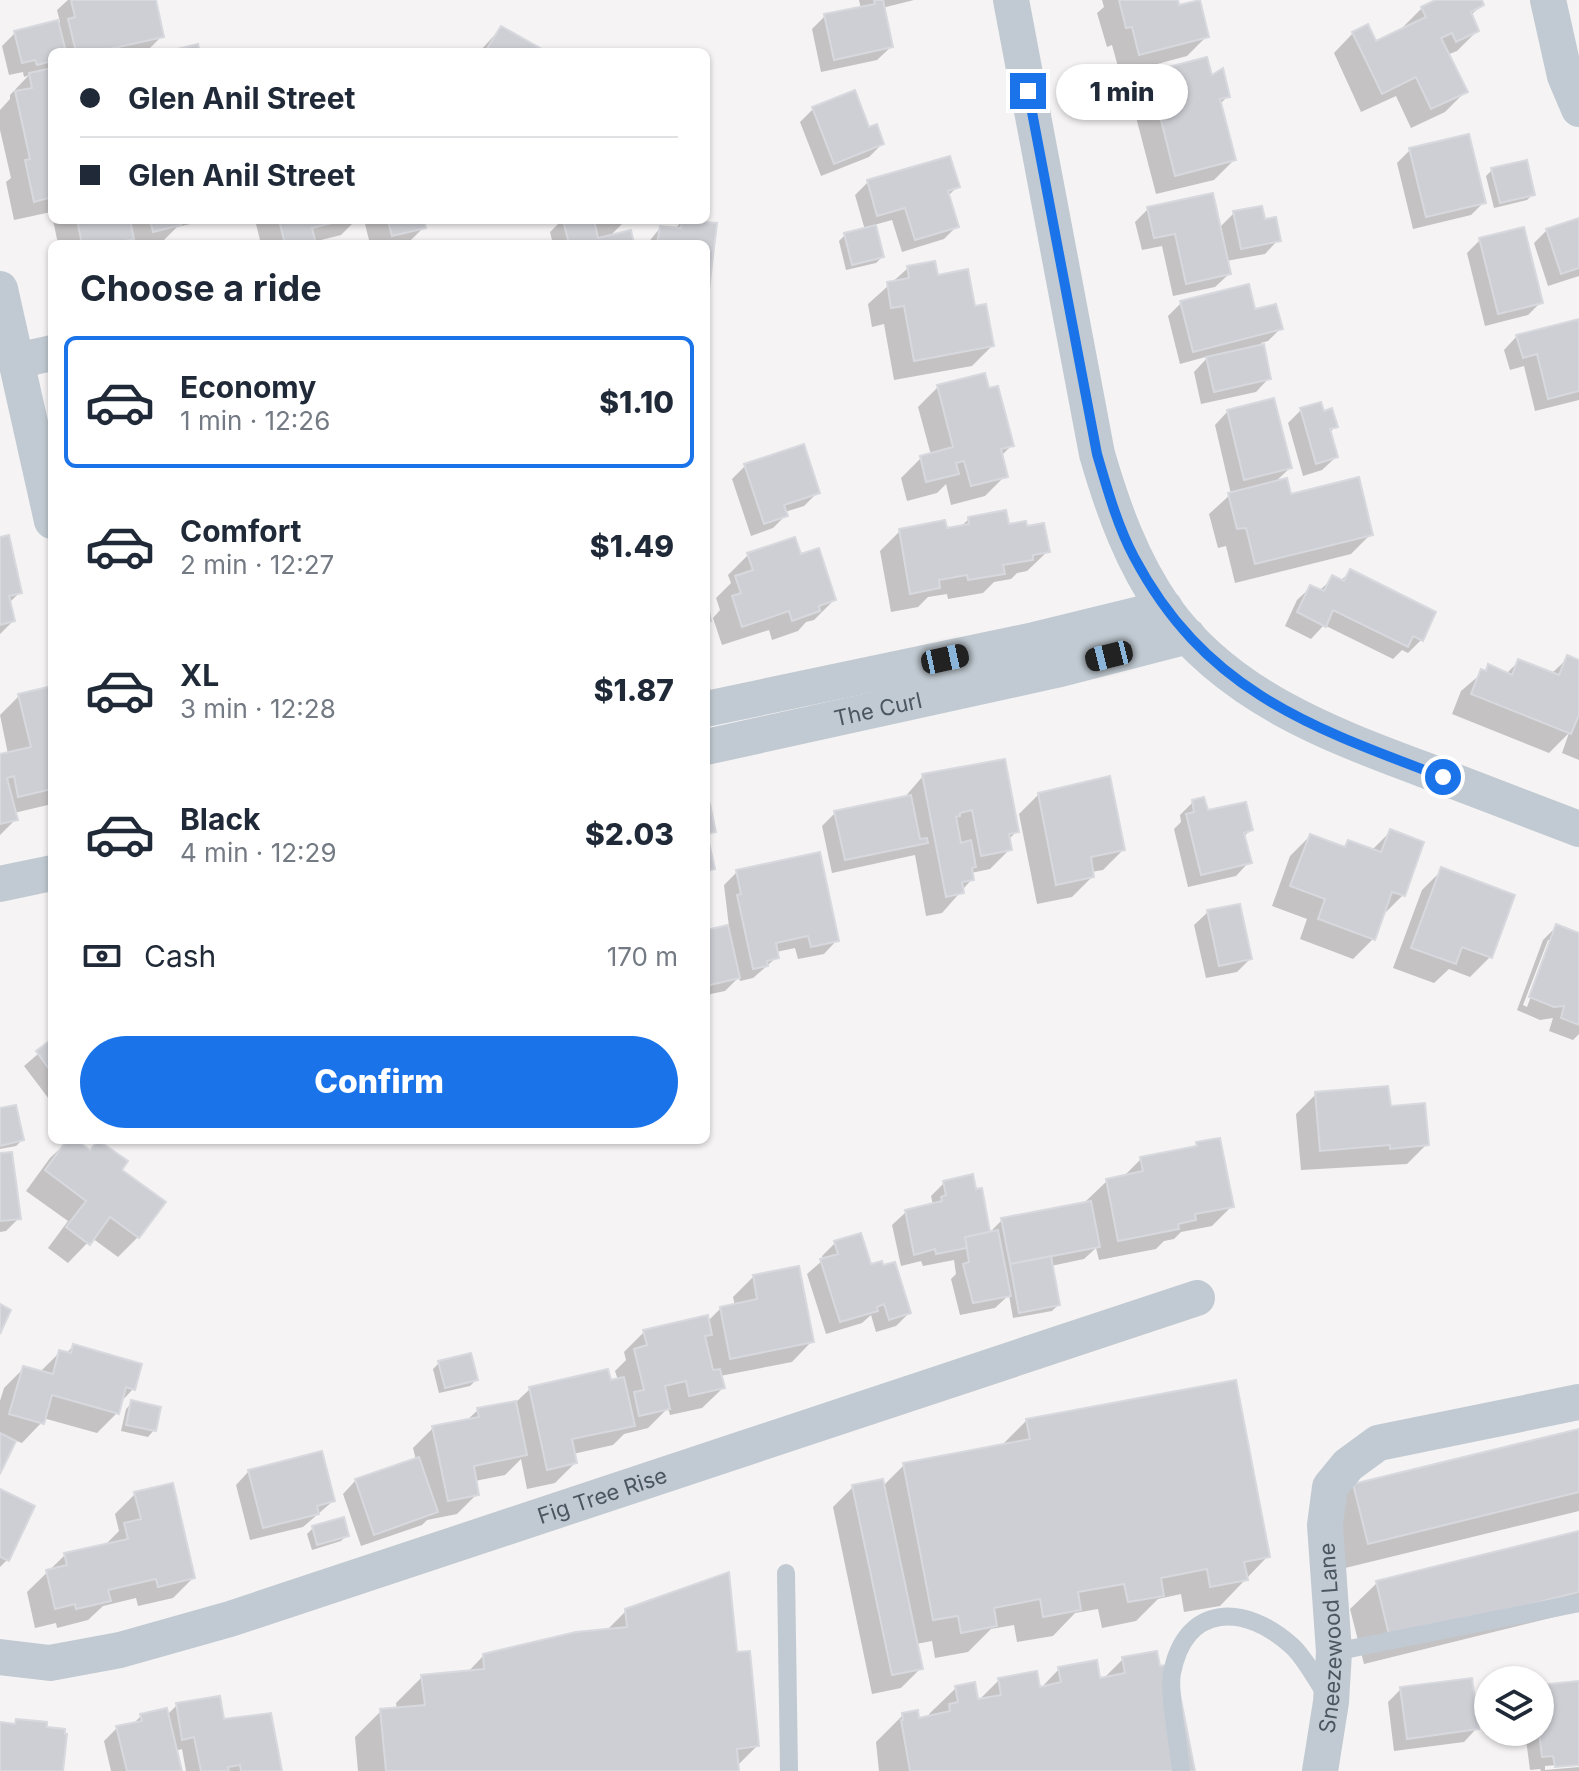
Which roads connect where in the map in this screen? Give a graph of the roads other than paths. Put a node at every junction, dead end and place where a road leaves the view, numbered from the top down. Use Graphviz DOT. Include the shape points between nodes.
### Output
graph roads {
  1 [pos="1011,0"];
  2 [pos="1548,0"];
  3 [pos="1579,109"];
  4 [pos="0,289"];
  5 [pos="48,354"];
  6 [pos="16,361"];
  7 [pos="48,503"];
  8 [pos="1165,608"];
  9 [pos="1188,636"];
  10 [pos="710,708"];
  11 [pos="710,746"];
  12 [pos="1579,829"];
  13 [pos="48,874"];
  14 [pos="0,884"];
  15 [pos="1197,1298"];
  16 [pos="1579,1402"];
  17 [pos="786,1573"];
  18 [pos="1579,1603"];
  19 [pos="1334,1652"];
  20 [pos="0,1657"];
  21 [pos="1331,1702"];
  22 [pos="789,1771"];
  23 [pos="1181,1771"];
  24 [pos="1320,1771"];
  1 -- 8 [label="street" via="1097,454 1133,556"];
  2 -- 3 [label="street" via="1565,76"];
  4 -- 6 [label="street"];
  5 -- 6 [label="street"];
  6 -- 7 [label="street"];
  8 -- 9 [label="street"];
  8 -- 10 [label="street, The Curl"];
  9 -- 11 [label="street, The Curl"];
  9 -- 12 [label="street" via="1218,666 1272,705 1334,736"];
  13 -- 14 [label="street"];
  15 -- 20 [label="street, Fig Tree Rise" via="230,1619 50,1663"];
  16 -- 19 [label="street, Sneezewood Lane" via="1378,1443 1348,1465 1330,1487 1325,1525"];
  17 -- 22 [label="lane"];
  18 -- 19 [label="lane"];
  19 -- 21 [label="street, Sneezewood Lane"];
  21 -- 23 [label="lane" via="1295,1648 1265,1624 1240,1616 1214,1617 1192,1629 1178,1648 1171,1677"];
  21 -- 24 [label="street, Sneezewood Lane"];
}
